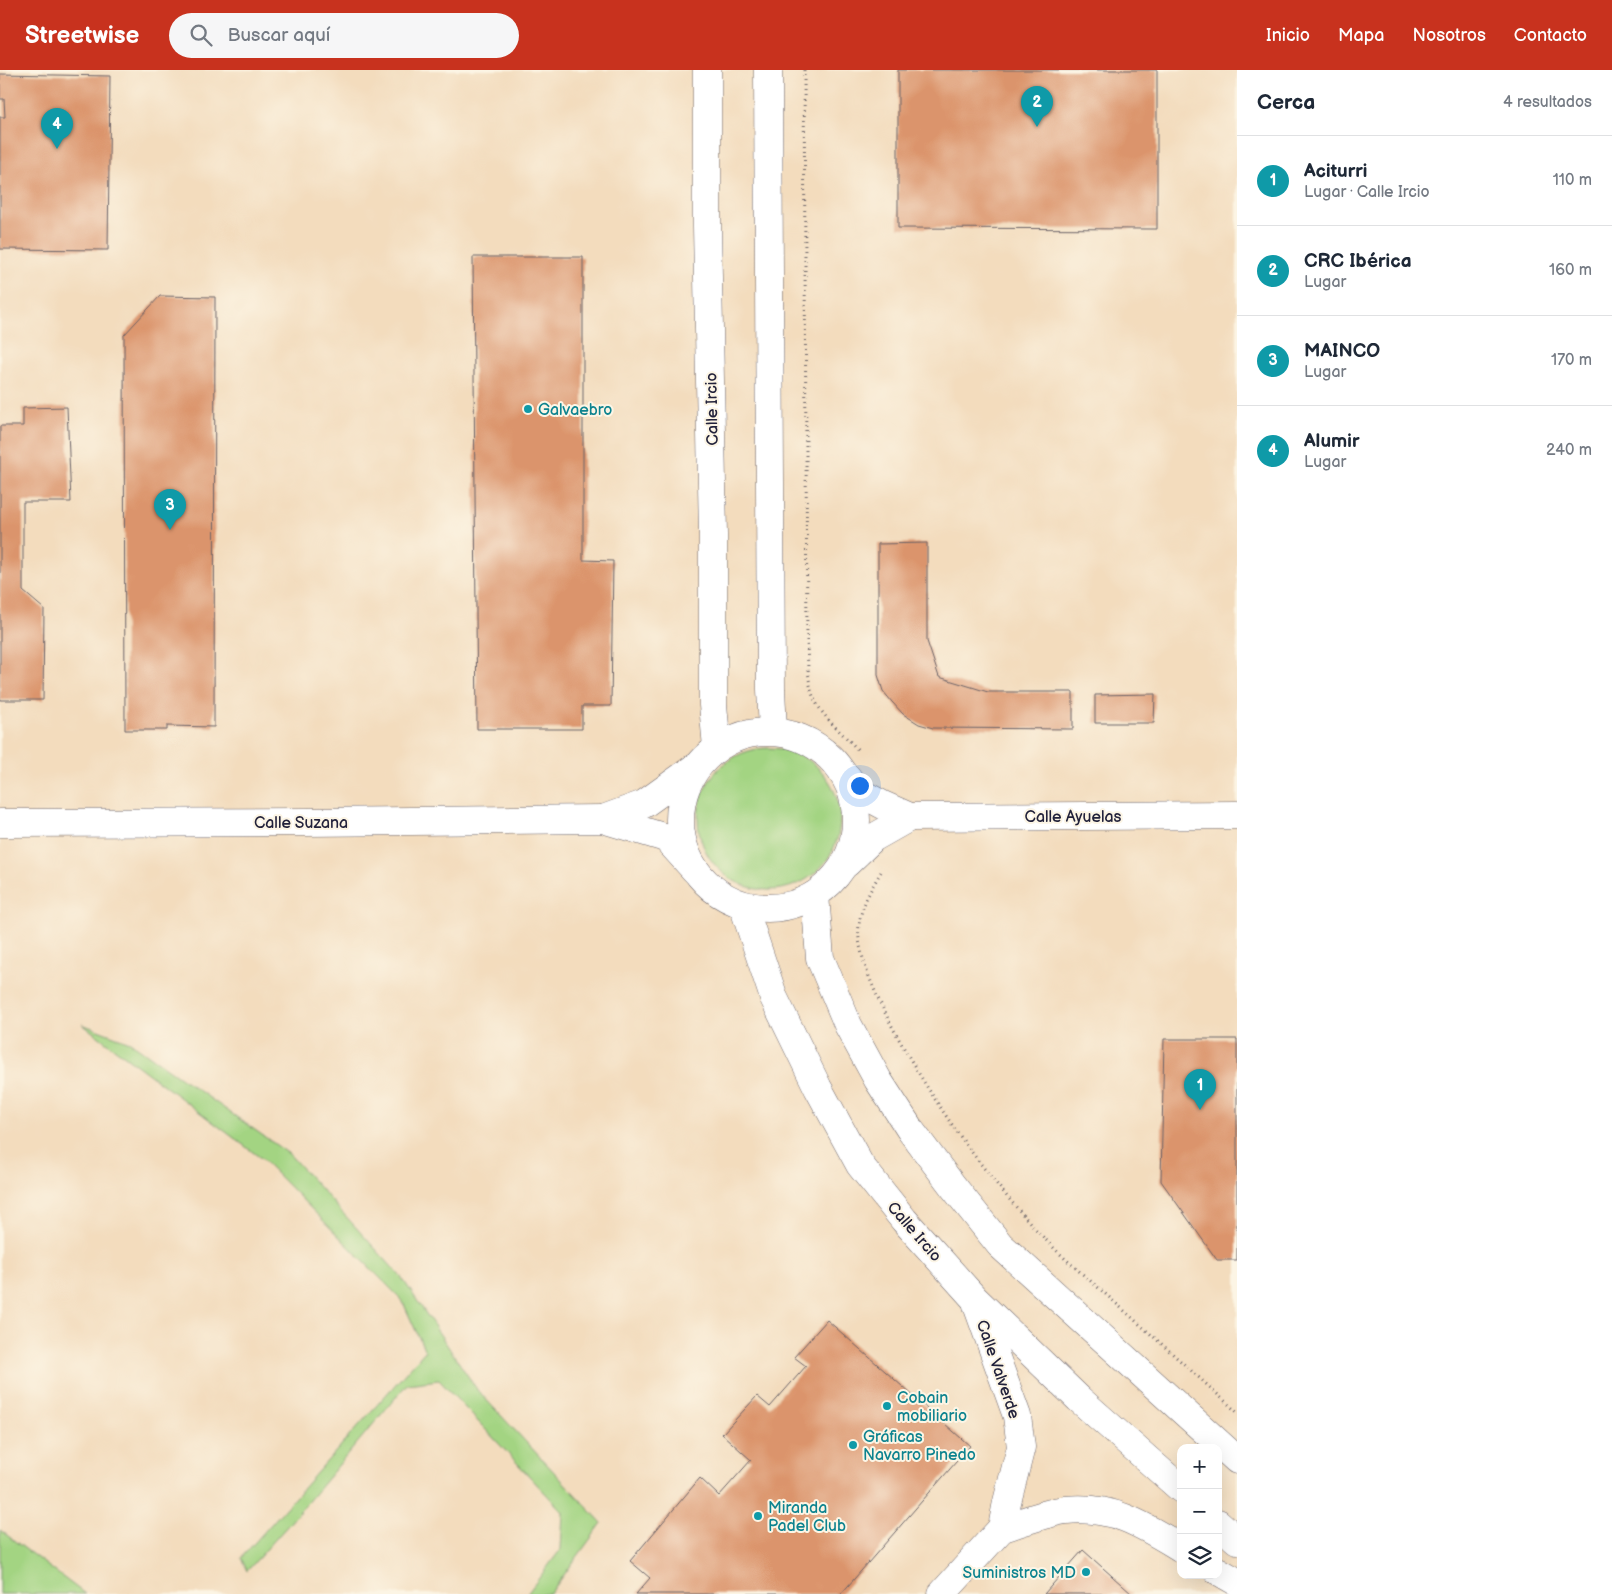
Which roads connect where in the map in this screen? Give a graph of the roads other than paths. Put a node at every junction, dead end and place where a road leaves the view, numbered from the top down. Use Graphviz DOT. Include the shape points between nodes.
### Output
graph roads {
  1 [pos="707,70"];
  2 [pos="768,70"];
  3 [pos="773,731"];
  4 [pos="708,755"];
  5 [pos="841,769"];
  6 [pos="1237,815"];
  7 [pos="910,817"];
  8 [pos="603,819"];
  9 [pos="0,823"];
  10 [pos="842,869"];
  11 [pos="695,870"];
  12 [pos="815,896"];
  13 [pos="743,905"];
  14 [pos="975,1299"];
  15 [pos="1237,1460"];
  16 [pos="1180,1489"];
  17 [pos="1222,1527"];
  18 [pos="1002,1528"];
  19 [pos="1237,1540"];
  20 [pos="1177,1546"];
  21 [pos="1222,1573"];
  22 [pos="1237,1582"];
  23 [pos="942,1594"];
  1 -- 4 [label="street, Calle Ircio" via="713,535 713,705"];
  2 -- 3 [label="street"];
  3 -- 4 [label="street" via="743,734"];
  3 -- 5 [label="street" via="799,736 823,750"];
  4 -- 8 [label="street, Calle Suzana" via="644,804"];
  4 -- 11 [label="street" via="685,788 679,815 682,844"];
  5 -- 7 [label="street, Calle Ayuelas" via="857,791"];
  5 -- 10 [label="street" via="851,788 856,808 852,850"];
  6 -- 7 [label="street, Calle Ayuelas"];
  7 -- 10 [label="street, Calle Ayuelas" via="873,838"];
  8 -- 9 [label="street, Calle Suzana"];
  8 -- 11 [label="street, Calle Suzana" via="666,838"];
  10 -- 12 [label="street"];
  11 -- 13 [label="street" via="716,891"];
  12 -- 13 [label="street" via="792,905 768,908"];
  12 -- 15 [label="street" via="820,958 848,1025 878,1080 940,1170 1000,1245"];
  13 -- 14 [label="street, Calle Ircio" via="774,998 860,1165"];
  14 -- 16 [label="street, Calle Ircio" via="1079,1399"];
  14 -- 18 [label="street, Calle Valverde" via="1017,1416 1021,1447"];
  17 -- 19 [label="street"];
  18 -- 20 [label="street" via="1064,1510 1093,1509 1124,1516"];
  18 -- 23 [label="street"];
  21 -- 22 [label="street"];
}
